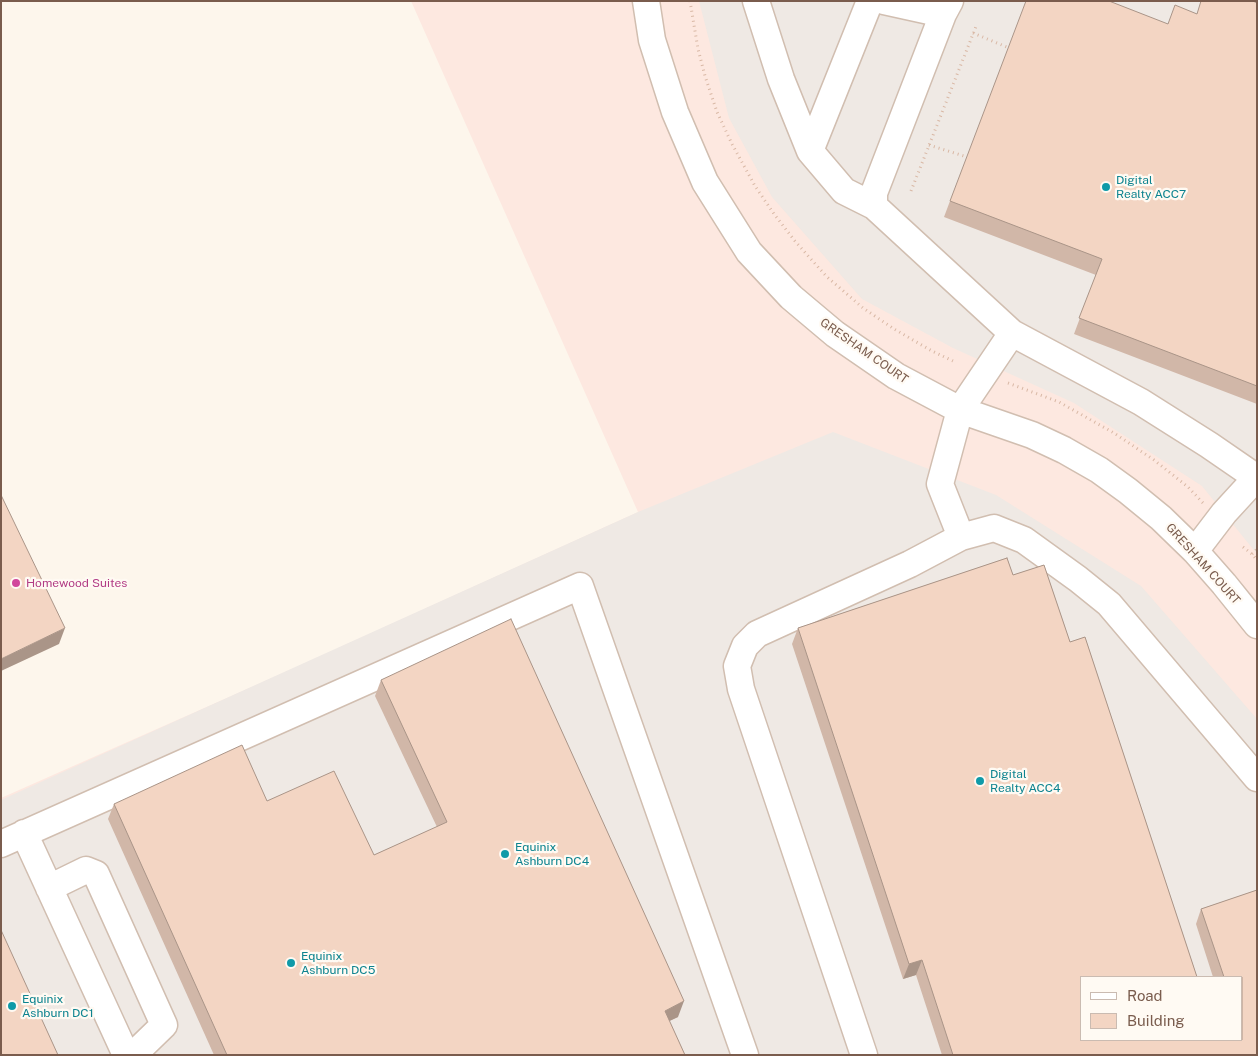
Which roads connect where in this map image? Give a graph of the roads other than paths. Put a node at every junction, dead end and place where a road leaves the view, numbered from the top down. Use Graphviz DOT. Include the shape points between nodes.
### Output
graph roads {
  1 [pos="646,1"];
  2 [pos="756,1"];
  3 [pos="870,1"];
  4 [pos="884,1"];
  5 [pos="947,8"];
  6 [pos="810,151"];
  7 [pos="874,206"];
  8 [pos="1012,333"];
  9 [pos="960,410"];
  10 [pos="1257,478"];
  11 [pos="961,537"];
  12 [pos="1195,551"];
  13 [pos="1257,624"];
  14 [pos="1257,778"];
  15 [pos="13,839"];
  16 [pos="49,888"];
  17 [pos="126,1055"];
  18 [pos="133,1055"];
  19 [pos="745,1055"];
  20 [pos="864,1055"];
  1 -- 9 [label="street, GRESHAM COURT" via="652,40 675,112 705,182 749,252 791,298 835,334 896,376"];
  2 -- 6 [label="street" via="781,80"];
  3 -- 6 [label="street"];
  4 -- 5 [label="street"];
  5 -- 7 [label="street" via="874,193"];
  6 -- 7 [label="street" via="844,191"];
  7 -- 8 [label="street"];
  8 -- 9 [label="street"];
  8 -- 10 [label="street" via="1141,402"];
  9 -- 11 [label="street" via="940,484"];
  9 -- 12 [label="street, GRESHAM COURT" via="1032,435 1098,470 1161,518"];
  10 -- 12 [label="street" via="1224,512"];
  11 -- 14 [label="street" via="994,528 1024,540 1109,604"];
  11 -- 20 [label="street" via="757,634 745,646 737,666 741,689"];
  12 -- 13 [label="street, GRESHAM COURT"];
  15 -- 16 [label="street"];
  15 -- 19 [label="street" via="580,586"];
  16 -- 17 [label="street"];
  16 -- 18 [label="street" via="86,870 96,874 164,1025"];
}
